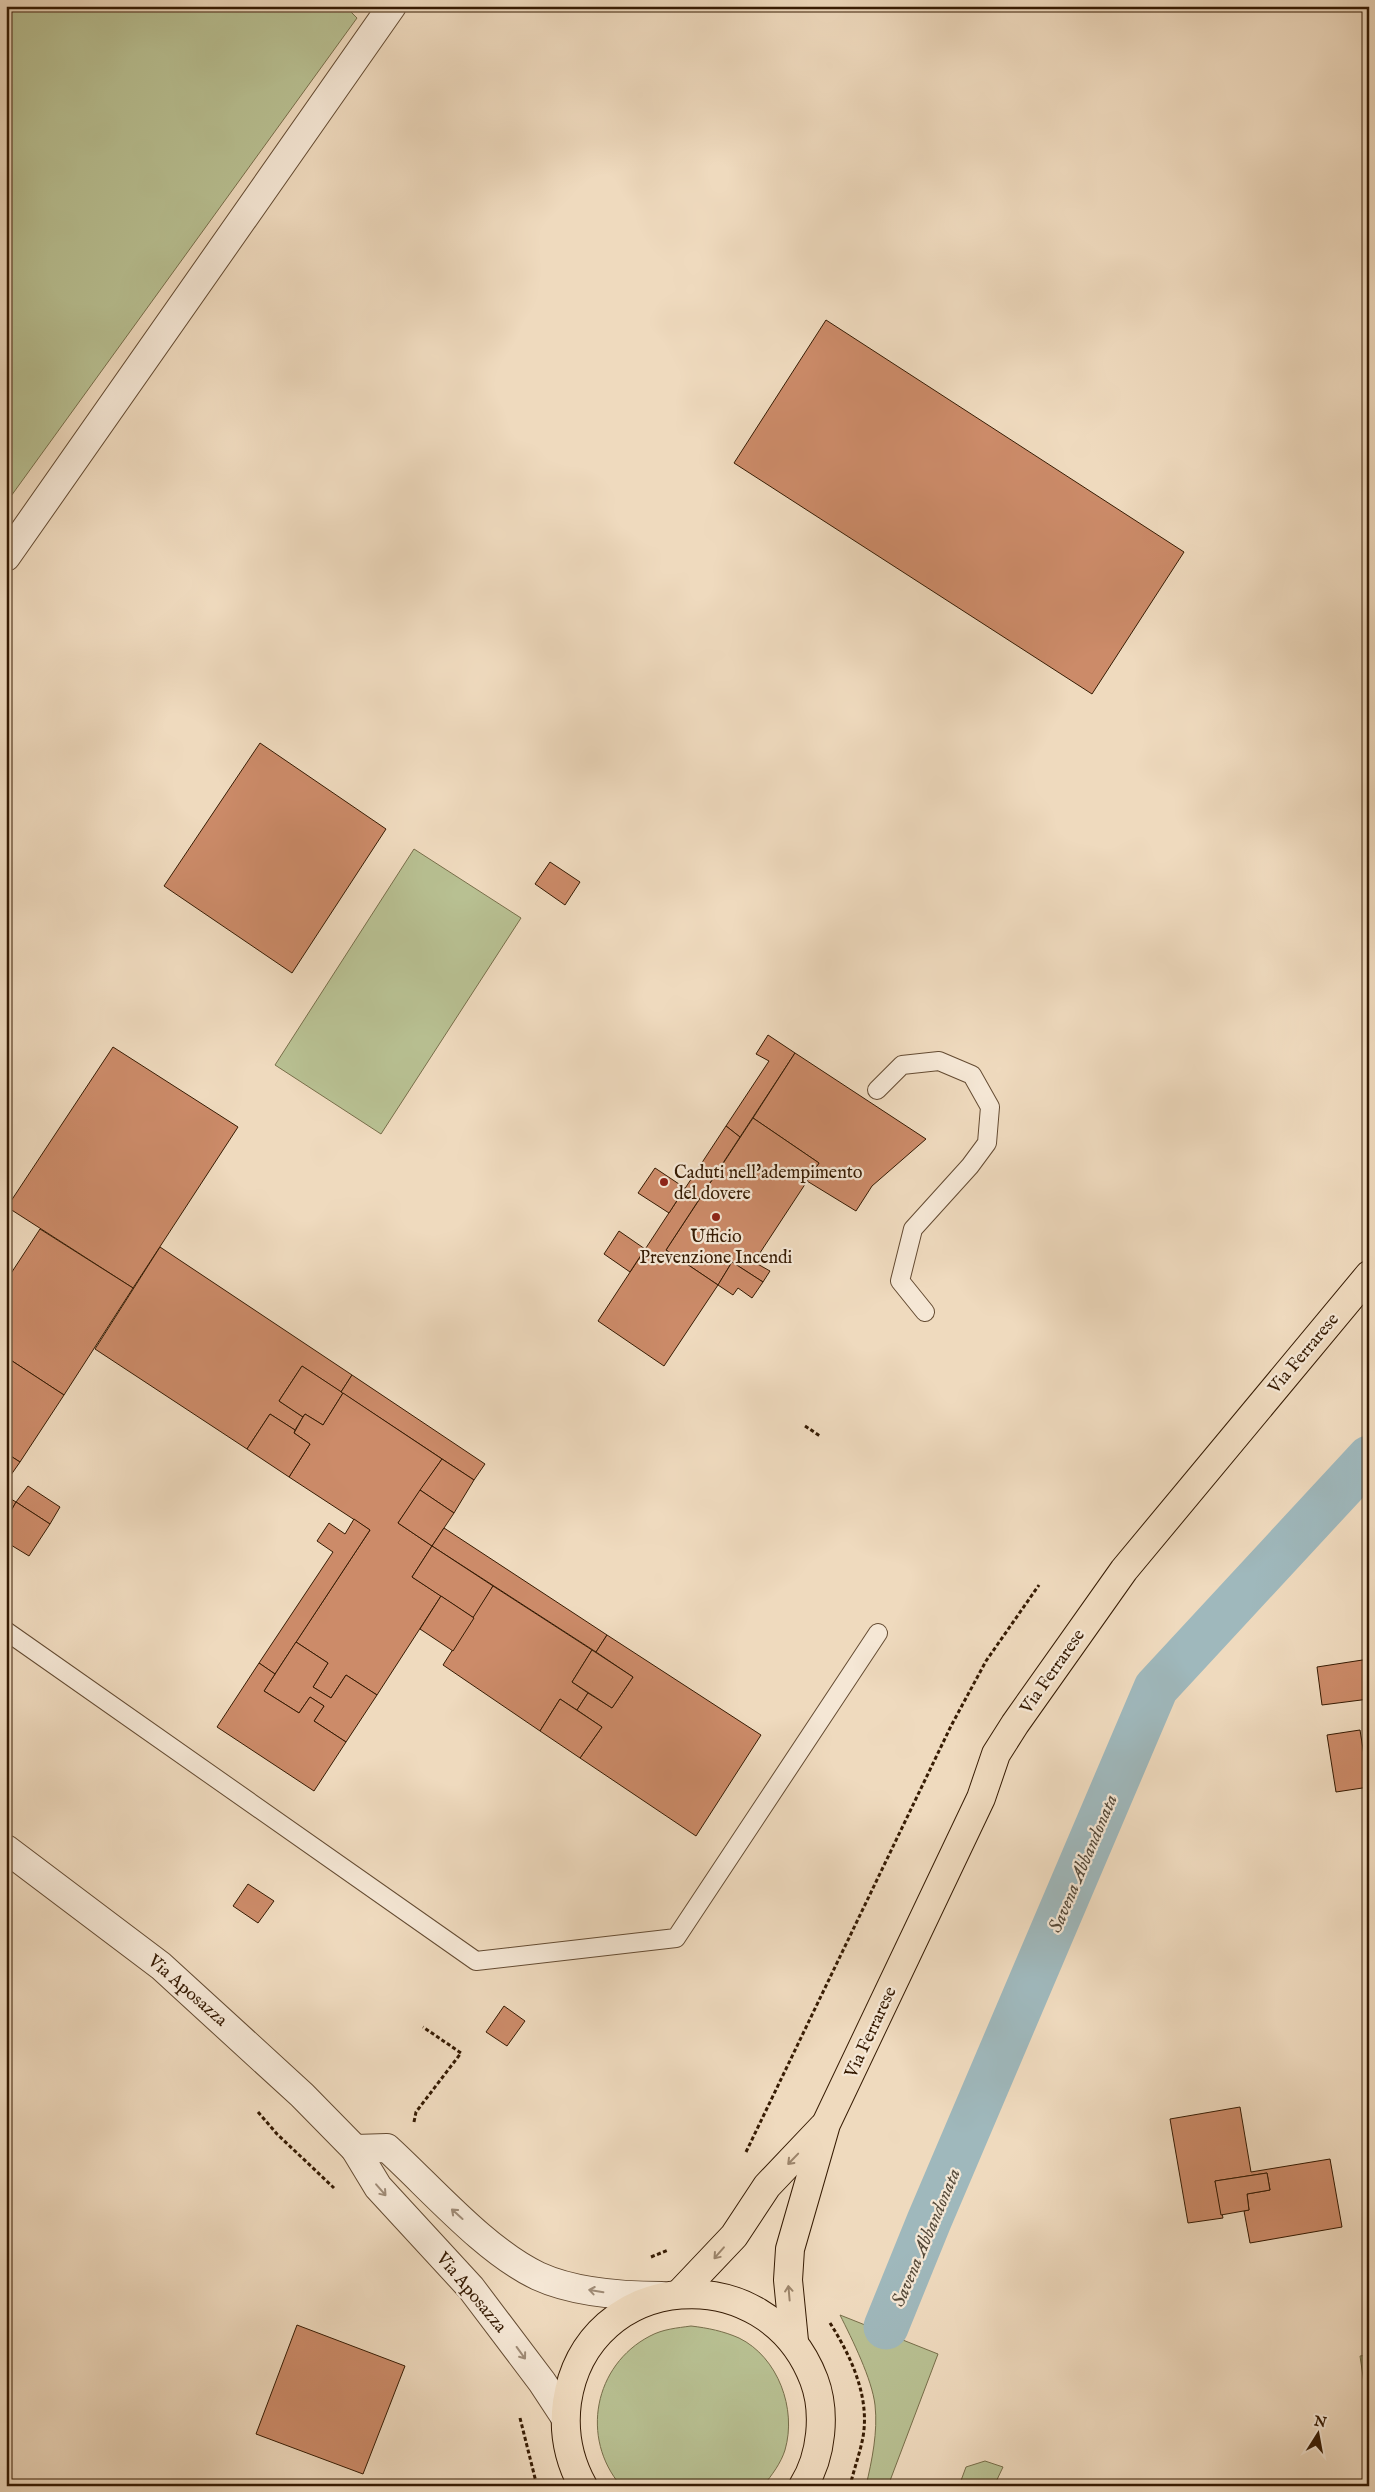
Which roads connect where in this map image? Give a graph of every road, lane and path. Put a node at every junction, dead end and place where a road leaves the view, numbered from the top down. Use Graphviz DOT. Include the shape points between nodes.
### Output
graph roads {
  1 [pos="392,6"];
  2 [pos="6,557"];
  3 [pos="878,1090"];
  4 [pos="1369,1275"];
  5 [pos="925,1312"];
  6 [pos="805,1426"];
  7 [pos="820,1436"];
  8 [pos="1039,1585"];
  9 [pos="6,1631"];
  10 [pos="878,1633"];
  11 [pos="6,1849"];
  12 [pos="423,2027"];
  13 [pos="414,2124"];
  14 [pos="826,2124"];
  15 [pos="355,2149"];
  16 [pos="745,2154"];
  17 [pos="673,2247"];
  18 [pos="650,2258"];
  19 [pos="671,2295"];
  20 [pos="794,2341"];
  21 [pos="565,2418"];
  22 [pos="816,2456"];
  23 [pos="583,2486"];
  24 [pos="804,2486"];
  25 [pos="812,2486"];
  1 -- 2 [label="street"];
  3 -- 5 [label="lane" via="902,1065 939,1061 972,1075 990,1107 987,1143 913,1230 900,1281"];
  4 -- 14 [label="main road, Via Ferrarese" via="1124,1570 1015,1724 996,1754 981,1798"];
  6 -- 7 [label="path"];
  8 -- 16 [label="path" via="986,1661 951,1726"];
  9 -- 10 [label="lane" via="476,1961 676,1938"];
  11 -- 15 [label="street, Via Aposazza" via="161,1966 302,2095"];
  12 -- 13 [label="path" via="461,2053 416,2112"];
  14 -- 19 [label="main road, one-way" via="767,2186 734,2236"];
  20 -- 14 [label="main road, one-way" via="788,2280 790,2249"];
  19 -- 15 [label="street, one-way" via="590,2290 539,2277 497,2250 387,2148"];
  15 -- 21 [label="street, Via Aposazza, one-way" via="378,2187 471,2288 501,2326"];
  17 -- 18 [label="path"];
  19 -- 20 [label="main road" via="710,2294 740,2302 775,2322"];
  19 -- 21 [label="main road" via="630,2309 594,2340 570,2385"];
  20 -- 22 [label="main road" via="817,2387 821,2430"];
  21 -- 23 [label="main road" via="566,2441"];
  22 -- 24 [label="main road"];
  22 -- 25 [label="street"];
}
